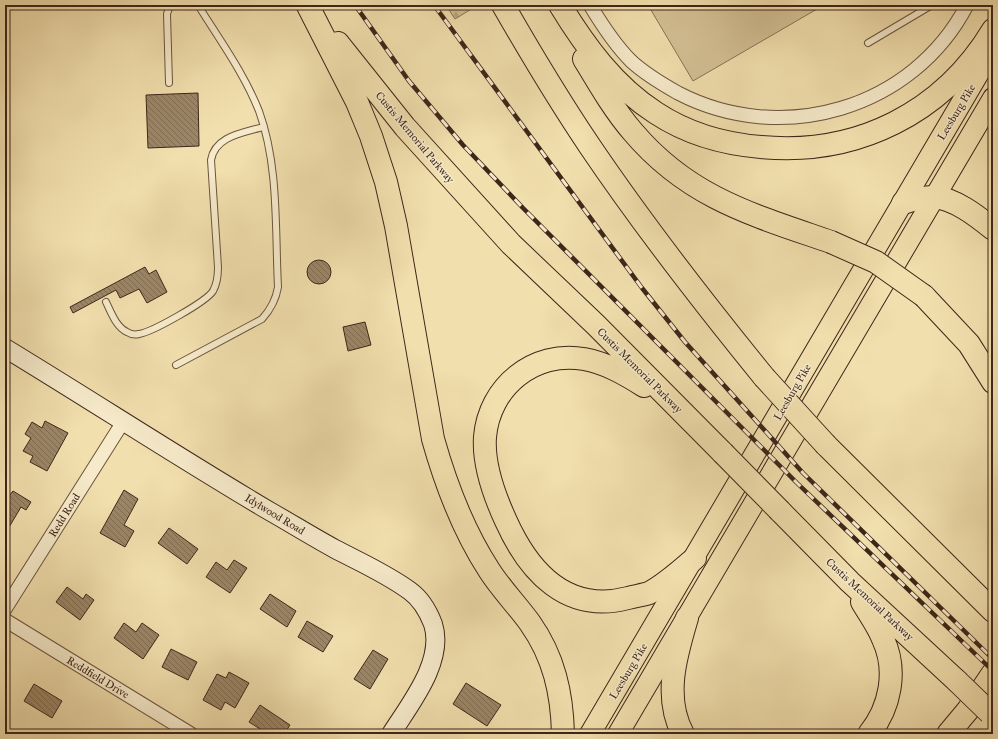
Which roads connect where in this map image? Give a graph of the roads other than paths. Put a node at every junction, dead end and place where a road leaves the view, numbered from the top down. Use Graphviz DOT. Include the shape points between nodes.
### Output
graph roads {
  1 [pos="170,5"];
  2 [pos="198,5"];
  3 [pos="308,5"];
  4 [pos="502,5"];
  5 [pos="551,5"];
  6 [pos="560,5"];
  7 [pos="590,5"];
  8 [pos="932,5"];
  9 [pos="967,5"];
  10 [pos="993,30"];
  11 [pos="868,43"];
  12 [pos="993,50"];
  13 [pos="169,83"];
  14 [pos="993,98"];
  15 [pos="263,127"];
  16 [pos="934,197"];
  17 [pos="902,203"];
  18 [pos="993,229"];
  19 [pos="106,302"];
  20 [pos="931,303"];
  21 [pos="5,348"];
  22 [pos="993,359"];
  23 [pos="176,365"];
  24 [pos="993,382"];
  25 [pos="674,404"];
  26 [pos="123,422"];
  27 [pos="694,558"];
  28 [pos="850,582"];
  29 [pos="5,609"];
  30 [pos="992,610"];
  31 [pos="687,618"];
  32 [pos="5,620"];
  33 [pos="993,673"];
  34 [pos="991,715"];
  35 [pos="190,734"];
  36 [pos="391,734"];
  37 [pos="563,734"];
  38 [pos="590,734"];
  39 [pos="618,734"];
  40 [pos="683,734"];
  41 [pos="869,734"];
  42 [pos="948,734"];
  1 -- 13 [label="lane" via="167,14"];
  2 -- 15 [label="lane" via="247,85"];
  3 -- 25 [label="highway, Custis Memorial Parkway" via="396,117 447,176 511,244"];
  3 -- 37 [label="highway" via="357,102 386,182 433,439 442,472 464,524 489,569 530,622 552,662 562,699"];
  4 -- 30 [label="highway, bridge" via="544,76 628,201 700,298 764,377 826,445"];
  5 -- 20 [label="highway, bridge" via="621,117 645,146 673,171 729,206 831,242 876,262"];
  6 -- 10 [label="highway" via="599,62 655,112 679,126 706,137 734,144 783,149 842,143 895,124 930,101 961,73"];
  7 -- 9 [label="street" via="615,44 652,78 692,101 718,110 765,118 790,118 832,111 858,103 891,87 932,53 950,32"];
  8 -- 11 [label="lane"];
  12 -- 17 [label="main road, Leesburg Pike"];
  14 -- 16 [label="main road"];
  15 -- 19 [label="lane" via="232,136 212,152 218,267 216,283 209,296 201,303 147,332 138,334 121,328"];
  15 -- 23 [label="lane" via="272,164 278,287 276,299 262,319"];
  16 -- 17 [label="highway"];
  16 -- 18 [label="highway" via="968,211"];
  16 -- 31 [label="main road"];
  17 -- 27 [label="main road, Leesburg Pike"];
  20 -- 22 [label="highway" via="962,326"];
  20 -- 24 [label="highway" via="968,344"];
  21 -- 26 [label="main road, Idylwood Road"];
  25 -- 27 [label="highway" via="602,363 583,358 547,360 531,366 516,376 495,402 488,419 486,455 498,504 527,560 553,586 569,595 601,602 619,601 647,593 668,581"];
  25 -- 28 [label="highway, Custis Memorial Parkway, bridge"];
  26 -- 29 [label="street, Redd Road"];
  26 -- 36 [label="main road, Idylwood Road" via="320,541 388,576 421,601 434,626 434,656 430,670"];
  27 -- 38 [label="main road, Leesburg Pike"];
  28 -- 34 [label="highway, Custis Memorial Parkway, bridge" via="958,681"];
  28 -- 41 [label="highway" via="883,639 891,666 885,708 879,722"];
  31 -- 39 [label="main road"];
  31 -- 40 [label="highway" via="675,658 672,691 675,714"];
  32 -- 35 [label="street, Reddfield Drive"];
  33 -- 42 [label="highway"];
}
